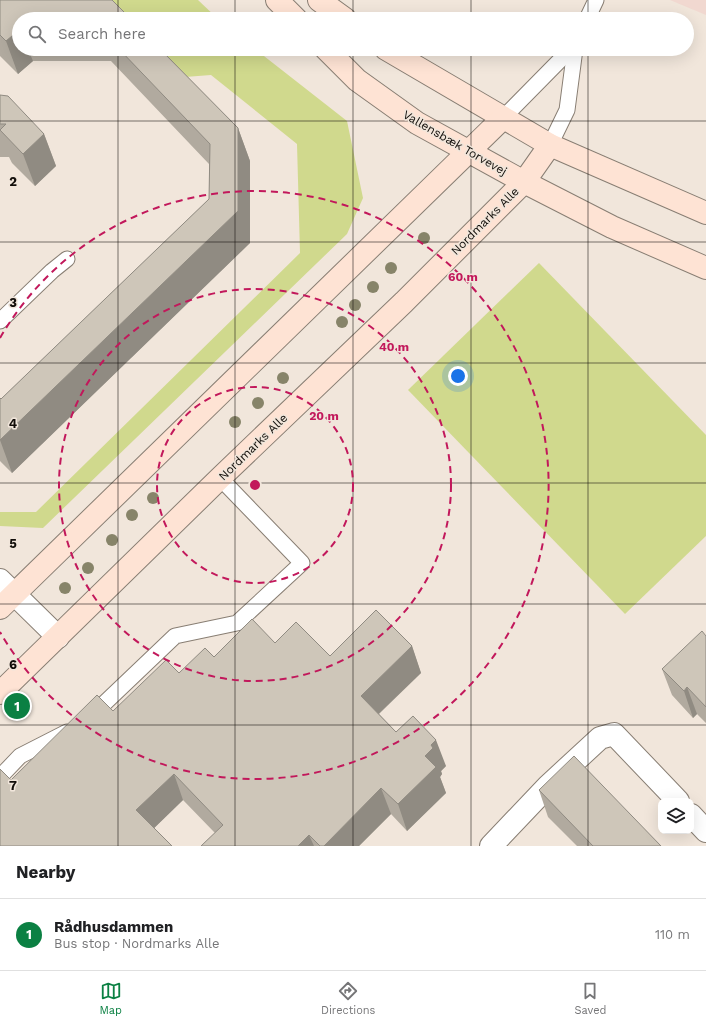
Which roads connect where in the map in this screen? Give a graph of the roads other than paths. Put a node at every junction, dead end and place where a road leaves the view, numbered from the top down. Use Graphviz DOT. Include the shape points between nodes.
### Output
graph roads {
  1 [pos="277,0"];
  2 [pos="319,0"];
  3 [pos="596,0"];
  4 [pos="289,12"];
  5 [pos="335,12"];
  6 [pos="590,12"];
  7 [pos="333,56"];
  8 [pos="398,56"];
  9 [pos="564,56"];
  10 [pos="574,56"];
  11 [pos="503,118"];
  12 [pos="550,146"];
  13 [pos="469,151"];
  14 [pos="524,182"];
  15 [pos="706,213"];
  16 [pos="67,259"];
  17 [pos="706,268"];
  18 [pos="0,322"];
  19 [pos="220,478"];
  20 [pos="5,594"];
  21 [pos="58,637"];
  22 [pos="0,693"];
  23 [pos="0,777"];
  24 [pos="675,798"];
  25 [pos="694,818"];
  26 [pos="706,831"];
  27 [pos="491,846"];
  1 -- 4 [label="street"];
  2 -- 5 [label="street"];
  3 -- 6 [label="lane"];
  7 -- 13 [label="street, Vallensbæk Torvevej" via="357,80 391,105 417,123"];
  8 -- 11 [label="street"];
  9 -- 11 [label="lane"];
  10 -- 12 [label="lane" via="567,110"];
  11 -- 12 [label="street"];
  11 -- 13 [label="street"];
  12 -- 14 [label="street, Nordmarks Alle"];
  12 -- 15 [label="street"];
  13 -- 14 [label="street, Vallensbæk Torvevej"];
  13 -- 20 [label="street"];
  14 -- 17 [label="street, Vallensbæk Torvevej" via="612,227"];
  14 -- 19 [label="street, Nordmarks Alle" via="404,302"];
  16 -- 18 [label="lane"];
  19 -- 21 [label="street, Nordmarks Alle"];
  19 -- 23 [label="lane" via="302,563 237,623 176,636 80,725 20,756"];
  20 -- 21 [label="street"];
  21 -- 22 [label="street, Nordmarks Alle"];
  24 -- 27 [label="street" via="614,734 600,738 548,786"];
  25 -- 26 [label="street"];
}
